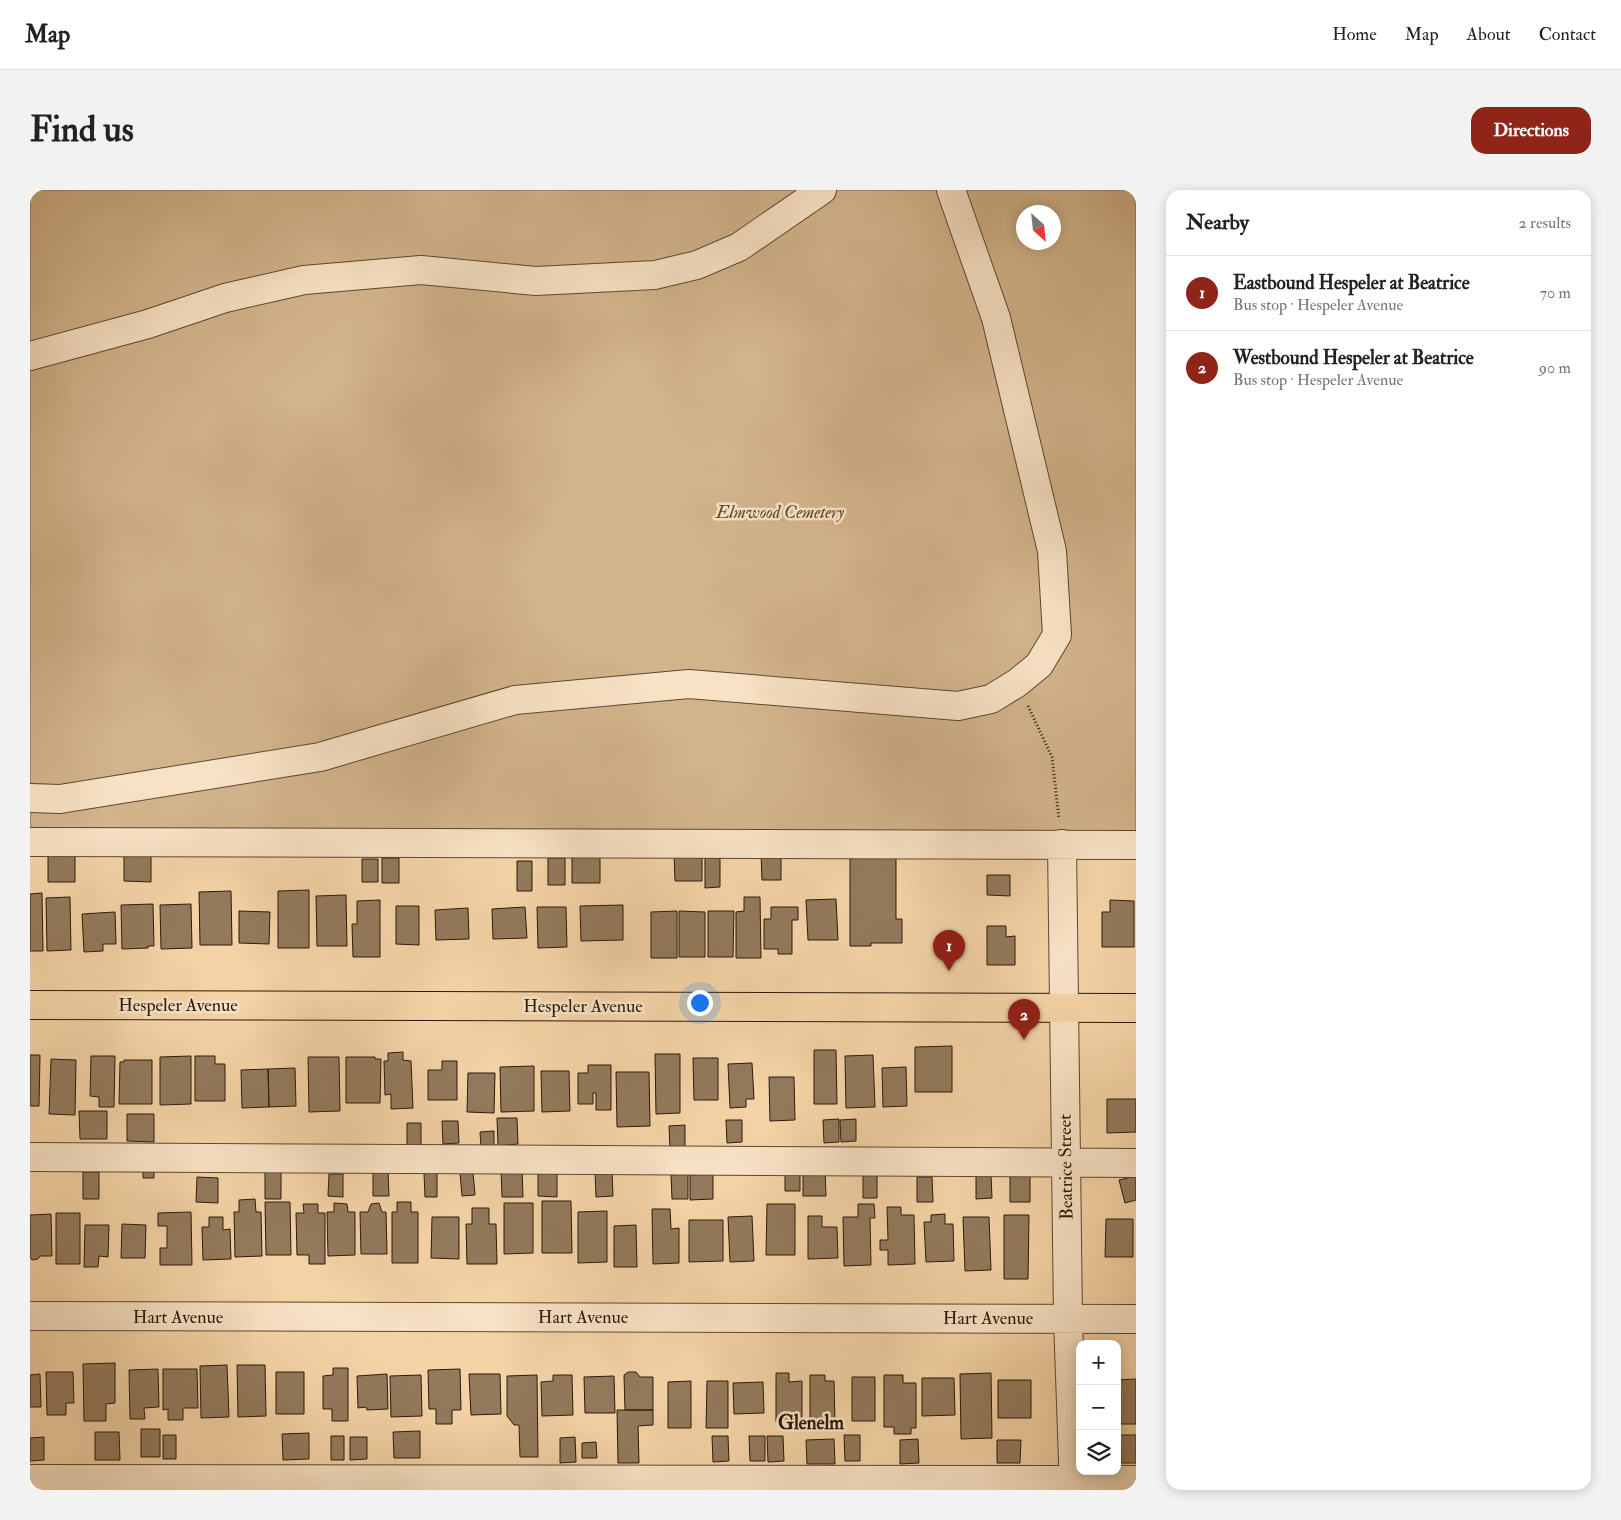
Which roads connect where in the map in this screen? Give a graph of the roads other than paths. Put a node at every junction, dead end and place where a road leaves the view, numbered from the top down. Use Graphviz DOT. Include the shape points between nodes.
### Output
graph roads {
  1 [pos="822,190"];
  2 [pos="951,190"];
  3 [pos="30,356"];
  4 [pos="30,798"];
  5 [pos="30,842"];
  6 [pos="1062,844"];
  7 [pos="1136,845"];
  8 [pos="30,1005"];
  9 [pos="1063,1008"];
  10 [pos="1136,1008"];
  11 [pos="30,1157"];
  12 [pos="1065,1162"];
  13 [pos="1136,1163"];
  14 [pos="30,1316"];
  15 [pos="1068,1318"];
  16 [pos="1136,1318"];
  17 [pos="30,1479"];
  18 [pos="1136,1480"];
  19 [pos="1075,1485"];
  1 -- 3 [label="street" via="739,247 696,265 655,275 536,281 421,270 304,280 225,298 148,324"];
  2 -- 4 [label="street" via="996,318 1052,552 1057,635 1039,665 1017,683 991,699 958,706 689,684 515,700 320,757 60,799"];
  5 -- 6 [label="street"];
  6 -- 7 [label="street"];
  6 -- 9 [label="street, Beatrice Street"];
  8 -- 9 [label="main road, Hespeler Avenue"];
  9 -- 10 [label="main road, Hespeler Avenue"];
  9 -- 12 [label="street, Beatrice Street"];
  11 -- 12 [label="street"];
  12 -- 13 [label="street"];
  12 -- 15 [label="street, Beatrice Street"];
  14 -- 15 [label="street, Hart Avenue"];
  15 -- 16 [label="street, Hart Avenue"];
  15 -- 19 [label="street, Beatrice Street"];
  17 -- 19 [label="street"];
  18 -- 19 [label="street"];
}
